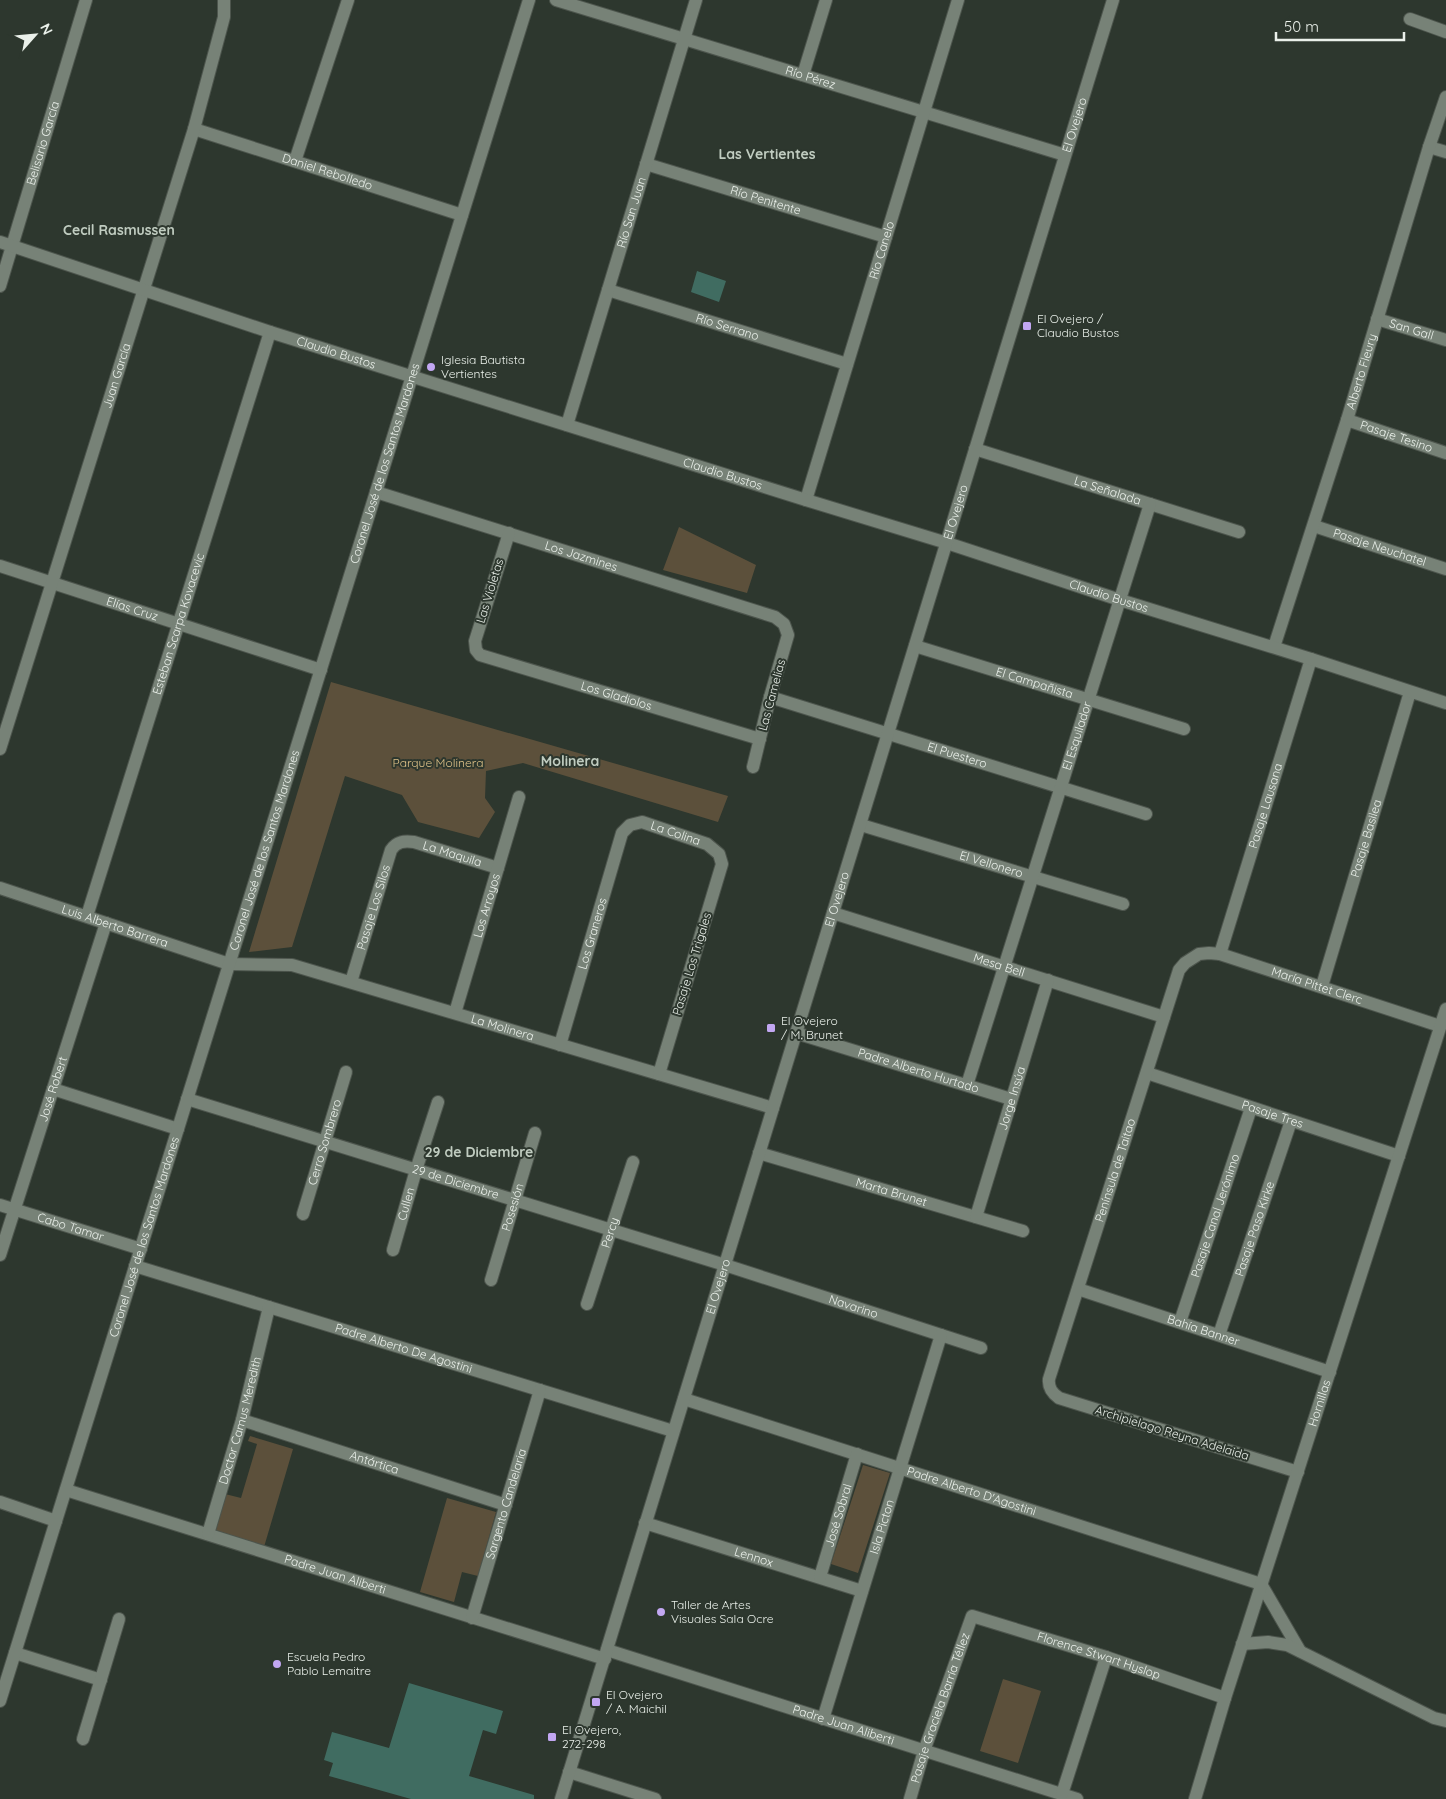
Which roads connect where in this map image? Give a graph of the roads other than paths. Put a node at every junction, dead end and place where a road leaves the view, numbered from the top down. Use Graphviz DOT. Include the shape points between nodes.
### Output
graph roads {
  1 [pos="86,0"];
  2 [pos="224,0"];
  3 [pos="348,0"];
  4 [pos="529,0"];
  5 [pos="556,0"];
  6 [pos="696,0"];
  7 [pos="826,0"];
  8 [pos="958,0"];
  9 [pos="1113,0"];
  10 [pos="1410,19"];
  11 [pos="1446,32"];
  12 [pos="684,39"];
  13 [pos="803,76"];
  14 [pos="1446,97"];
  15 [pos="924,112"];
  16 [pos="194,129"];
  17 [pos="1429,147"];
  18 [pos="1446,152"];
  19 [pos="1065,156"];
  20 [pos="295,161"];
  21 [pos="646,164"];
  22 [pos="462,215"];
  23 [pos="886,237"];
  24 [pos="6,244"];
  25 [pos="0,286"];
  26 [pos="144,289"];
  27 [pos="608,290"];
  28 [pos="1377,319"];
  29 [pos="270,332"];
  30 [pos="1446,340"];
  31 [pos="847,364"];
  32 [pos="412,376"];
  33 [pos="1348,420"];
  34 [pos="567,425"];
  35 [pos="975,449"];
  36 [pos="1446,453"];
  37 [pos="376,492"];
  38 [pos="806,500"];
  39 [pos="1150,504"];
  40 [pos="1314,526"];
  41 [pos="1239,532"];
  42 [pos="509,533"];
  43 [pos="947,542"];
  44 [pos="0,566"];
  45 [pos="1446,569"];
  46 [pos="52,583"];
  47 [pos="1120,600"];
  48 [pos="179,624"];
  49 [pos="784,624"];
  50 [pos="915,646"];
  51 [pos="1274,647"];
  52 [pos="476,650"];
  53 [pos="1311,659"];
  54 [pos="321,670"];
  55 [pos="1410,692"];
  56 [pos="770,697"];
  57 [pos="1088,699"];
  58 [pos="1446,703"];
  59 [pos="1184,729"];
  60 [pos="888,733"];
  61 [pos="760,739"];
  62 [pos="0,749"];
  63 [pos="753,767"];
  64 [pos="1061,787"];
  65 [pos="519,797"];
  66 [pos="1146,814"];
  67 [pos="630,825"];
  68 [pos="861,825"];
  69 [pos="405,841"];
  70 [pos="719,854"];
  71 [pos="498,868"];
  72 [pos="1032,877"];
  73 [pos="0,888"];
  74 [pos="1123,904"];
  75 [pos="833,912"];
  76 [pos="87,916"];
  77 [pos="106,923"];
  78 [pos="1220,954"];
  79 [pos="1194,956"];
  80 [pos="229,964"];
  81 [pos="1004,966"];
  82 [pos="1048,980"];
  83 [pos="351,982"];
  84 [pos="1322,986"];
  85 [pos="1446,1009"];
  86 [pos="455,1013"];
  87 [pos="1164,1017"];
  88 [pos="1440,1026"];
  89 [pos="796,1033"];
  90 [pos="560,1045"];
  91 [pos="346,1072"];
  92 [pos="1147,1073"];
  93 [pos="659,1074"];
  94 [pos="967,1085"];
  95 [pos="53,1089"];
  96 [pos="1011,1099"];
  97 [pos="187,1100"];
  98 [pos="438,1102"];
  99 [pos="773,1108"];
  100 [pos="1251,1108"];
  101 [pos="1291,1121"];
  102 [pos="178,1130"];
  103 [pos="534,1133"];
  104 [pos="325,1142"];
  105 [pos="759,1153"];
  106 [pos="1399,1156"];
  107 [pos="633,1162"];
  108 [pos="416,1170"];
  109 [pos="515,1200"];
  110 [pos="0,1205"];
  111 [pos="14,1210"];
  112 [pos="303,1214"];
  113 [pos="976,1217"];
  114 [pos="611,1230"];
  115 [pos="1023,1231"];
  116 [pos="140,1249"];
  117 [pos="393,1250"];
  118 [pos="0,1255"];
  119 [pos="725,1265"];
  120 [pos="135,1266"];
  121 [pos="490,1280"];
  122 [pos="1078,1289"];
  123 [pos="587,1304"];
  124 [pos="269,1307"];
  125 [pos="1180,1322"];
  126 [pos="941,1335"];
  127 [pos="1219,1335"];
  128 [pos="981,1348"];
  129 [pos="1330,1372"];
  130 [pos="1050,1388"];
  131 [pos="540,1390"];
  132 [pos="684,1399"];
  133 [pos="242,1420"];
  134 [pos="673,1432"];
  135 [pos="857,1454"];
  136 [pos="900,1468"];
  137 [pos="1298,1472"];
  138 [pos="66,1490"];
  139 [pos="0,1502"];
  140 [pos="506,1505"];
  141 [pos="56,1521"];
  142 [pos="645,1523"];
  143 [pos="208,1534"];
  144 [pos="820,1578"];
  145 [pos="1261,1584"];
  146 [pos="862,1591"];
  147 [pos="972,1616"];
  148 [pos="472,1618"];
  149 [pos="119,1619"];
  150 [pos="1242,1644"];
  151 [pos="1300,1651"];
  152 [pos="15,1653"];
  153 [pos="606,1655"];
  154 [pos="1106,1657"];
  155 [pos="101,1680"];
  156 [pos="1225,1698"];
  157 [pos="0,1701"];
  158 [pos="823,1718"];
  159 [pos="1446,1721"];
  160 [pos="83,1739"];
  161 [pos="924,1750"];
  162 [pos="569,1772"];
  163 [pos="1062,1794"];
  164 [pos="561,1799"];
  165 [pos="655,1799"];
  166 [pos="910,1799"];
  167 [pos="1078,1799"];
  168 [pos="1195,1799"];
  1 -- 24 [label="street, Belisario García"];
  2 -- 16 [label="street, Juan García" via="224,17"];
  3 -- 20 [label="street"];
  4 -- 22 [label="street, Coronel José de los Santos Mardones"];
  5 -- 12 [label="street, Río Pérez"];
  6 -- 12 [label="street, Río San Juan"];
  7 -- 13 [label="street"];
  8 -- 15 [label="street, Río Canelo"];
  9 -- 19 [label="street, El Ovejero"];
  10 -- 11 [label="street"];
  12 -- 13 [label="street, Río Pérez"];
  12 -- 21 [label="street, Río San Juan"];
  13 -- 15 [label="street, Río Pérez"];
  14 -- 17 [label="street, Alberto Fleury"];
  15 -- 19 [label="street, Río Pérez"];
  15 -- 23 [label="street, Río Canelo"];
  16 -- 20 [label="street, Daniel Rebolledo"];
  16 -- 26 [label="street, Juan García"];
  17 -- 18 [label="street"];
  17 -- 28 [label="street, Alberto Fleury"];
  19 -- 35 [label="street, El Ovejero"];
  20 -- 22 [label="street, Daniel Rebolledo"];
  21 -- 23 [label="street, Río Penitente"];
  21 -- 27 [label="street, Río San Juan"];
  22 -- 32 [label="street, Coronel José de los Santos Mardones"];
  23 -- 31 [label="street, Río Canelo"];
  24 -- 25 [label="street, Belisario García"];
  24 -- 26 [label="street, Claudio Bustos"];
  26 -- 29 [label="street, Claudio Bustos"];
  26 -- 46 [label="street, Juan García"];
  27 -- 31 [label="street, Río Serrano"];
  27 -- 34 [label="street, Río San Juan"];
  28 -- 30 [label="street, San Gall"];
  28 -- 33 [label="street, Alberto Fleury"];
  29 -- 32 [label="street, Claudio Bustos"];
  29 -- 48 [label="street, Esteban Scarpa Kovacevic"];
  31 -- 38 [label="street, Río Canelo"];
  32 -- 34 [label="street, Claudio Bustos"];
  32 -- 37 [label="street, Coronel José de los Santos Mardones"];
  33 -- 36 [label="street, Pasaje Tesino"];
  33 -- 40 [label="street, Alberto Fleury"];
  34 -- 38 [label="street, Claudio Bustos"];
  35 -- 39 [label="street, La Señalada"];
  35 -- 43 [label="street, El Ovejero"];
  37 -- 42 [label="street, Los Jazmines"];
  37 -- 54 [label="street, Coronel José de los Santos Mardones"];
  38 -- 43 [label="street, Claudio Bustos"];
  39 -- 41 [label="street, La Señalada"];
  39 -- 47 [label="street, El Esquilador"];
  40 -- 45 [label="street, Pasaje Neuchatel"];
  40 -- 51 [label="street, Alberto Fleury"];
  42 -- 49 [label="street, Los Jazmines" via="775,617"];
  42 -- 52 [label="street, Las Violetas" via="475,641"];
  43 -- 47 [label="street, Claudio Bustos"];
  43 -- 50 [label="street, El Ovejero"];
  44 -- 46 [label="street, Elías Cruz"];
  46 -- 48 [label="street, Elías Cruz"];
  46 -- 62 [label="street, Juan García"];
  47 -- 51 [label="street, Claudio Bustos"];
  47 -- 57 [label="street, El Esquilador"];
  48 -- 54 [label="street, Elías Cruz"];
  48 -- 76 [label="street, Esteban Scarpa Kovacevic"];
  49 -- 56 [label="street, Las Camelias" via="788,635"];
  50 -- 57 [label="street, El Campañista"];
  50 -- 60 [label="street, El Ovejero"];
  51 -- 53 [label="street, Claudio Bustos"];
  52 -- 61 [label="street, Los Gladiolos" via="480,655"];
  53 -- 55 [label="street, Claudio Bustos"];
  53 -- 78 [label="street, Pasaje Lausana"];
  54 -- 80 [label="street, Coronel José de los Santos Mardones"];
  55 -- 58 [label="street, Claudio Bustos"];
  55 -- 84 [label="street, Pasaje Basilea"];
  56 -- 60 [label="street, El Puestero"];
  56 -- 61 [label="street, Las Camelias"];
  57 -- 59 [label="street, El Campañista"];
  57 -- 64 [label="street, El Esquilador"];
  60 -- 64 [label="street, El Puestero"];
  60 -- 68 [label="street, El Ovejero"];
  61 -- 63 [label="street, Las Camelias"];
  64 -- 66 [label="street, El Puestero"];
  64 -- 72 [label="street, El Esquilador"];
  65 -- 71 [label="street, Los Arroyos"];
  67 -- 70 [label="street, La Colina" via="642,822 707,844"];
  67 -- 90 [label="street, Los Graneros" via="622,833"];
  68 -- 72 [label="street, El Vellonero"];
  68 -- 75 [label="street, El Ovejero"];
  69 -- 71 [label="street, La Maquila"];
  69 -- 83 [label="street, Pasaje Los Silos" via="394,845 391,850"];
  70 -- 93 [label="street, Pasaje Los Trigales" via="722,864"];
  71 -- 86 [label="street, Los Arroyos"];
  72 -- 74 [label="street, El Vellonero"];
  72 -- 81 [label="street, El Esquilador"];
  73 -- 76 [label="street, Luis Alberto Barrera"];
  75 -- 81 [label="street, Mesa Bell"];
  75 -- 89 [label="street, El Ovejero"];
  76 -- 77 [label="street, Luis Alberto Barrera"];
  77 -- 80 [label="street, Luis Alberto Barrera"];
  77 -- 95 [label="street, José Robert"];
  78 -- 79 [label="street, María Pittet Clerc"];
  78 -- 84 [label="street, María Pittet Clerc"];
  79 -- 87 [label="street, Península de Taitao" via="1179,970"];
  80 -- 83 [label="street, La Molinera" via="292,966"];
  80 -- 97 [label="street, Coronel José de los Santos Mardones"];
  81 -- 82 [label="street, Mesa Bell"];
  81 -- 94 [label="street, El Esquilador"];
  82 -- 87 [label="street, Mesa Bell"];
  82 -- 96 [label="street, Jorge Insúa"];
  83 -- 86 [label="street, La Molinera"];
  84 -- 88 [label="street, María Pittet Clerc"];
  85 -- 88 [label="street, Hornillas"];
  86 -- 90 [label="street, La Molinera"];
  87 -- 92 [label="street, Península de Taitao"];
  88 -- 106 [label="street, Hornillas"];
  89 -- 94 [label="street, Padre Alberto Hurtado"];
  89 -- 99 [label="street, El Ovejero"];
  90 -- 93 [label="street, La Molinera"];
  91 -- 104 [label="street, Cerro Sombrero"];
  92 -- 100 [label="street, Pasaje Tres"];
  92 -- 122 [label="street, Península de Taitao"];
  93 -- 99 [label="street, La Molinera"];
  94 -- 96 [label="street, Padre Alberto Hurtado"];
  95 -- 102 [label="street"];
  95 -- 111 [label="street, José Robert"];
  96 -- 113 [label="street, Jorge Insúa"];
  97 -- 102 [label="street, Coronel José de los Santos Mardones"];
  97 -- 104 [label="street, 29 de Diciembre"];
  98 -- 108 [label="street, Cullen"];
  99 -- 105 [label="street, El Ovejero"];
  100 -- 101 [label="street, Pasaje Tres"];
  100 -- 125 [label="street, Pasaje Canal Jerónimo"];
  101 -- 106 [label="street, Pasaje Tres"];
  101 -- 127 [label="street, Pasaje Paso Kirke"];
  102 -- 116 [label="street, Coronel José de los Santos Mardones"];
  103 -- 109 [label="street, Posesión"];
  104 -- 108 [label="street, 29 de Diciembre"];
  104 -- 112 [label="street, Cerro Sombrero"];
  105 -- 113 [label="street, Marta Brunet"];
  105 -- 119 [label="street, El Ovejero"];
  106 -- 129 [label="street, Hornillas"];
  107 -- 114 [label="street, Percy"];
  108 -- 109 [label="street, 29 de Diciembre"];
  108 -- 117 [label="street, Cullen"];
  109 -- 114 [label="street, 29 de Diciembre"];
  109 -- 121 [label="street, Posesión"];
  110 -- 111 [label="street, Cabo Tamar"];
  111 -- 116 [label="street, Cabo Tamar"];
  111 -- 118 [label="street, José Robert"];
  113 -- 115 [label="street, Marta Brunet"];
  114 -- 119 [label="street, 29 de Diciembre"];
  114 -- 123 [label="street, Percy"];
  116 -- 120 [label="street, Coronel José de los Santos Mardones"];
  119 -- 126 [label="street, Navarino"];
  119 -- 132 [label="street, El Ovejero"];
  120 -- 124 [label="street, Padre Alberto De Agostini"];
  120 -- 138 [label="street, Coronel José de los Santos Mardones"];
  122 -- 125 [label="street, Bahía Banner"];
  122 -- 130 [label="street, Península de Taitao" via="1048,1379"];
  124 -- 131 [label="street, Padre Alberto De Agostini"];
  124 -- 133 [label="street, Doctor Camus Meredith"];
  125 -- 127 [label="street, Bahía Banner"];
  126 -- 128 [label="street, Navarino"];
  126 -- 136 [label="street, Isla Picton"];
  127 -- 129 [label="street, Bahía Banner"];
  129 -- 137 [label="street, Hornillas"];
  130 -- 137 [label="street, Archipielago Reyna Adelaida" via="1060,1398"];
  131 -- 134 [label="street, Padre Alberto De Agostini"];
  131 -- 140 [label="street, Sargento Candelaria"];
  132 -- 134 [label="street, El Ovejero"];
  132 -- 135 [label="street, Padre Alberto D'Agostini"];
  133 -- 140 [label="street, Antártica"];
  133 -- 143 [label="street, Doctor Camus Meredith"];
  134 -- 142 [label="street, El Ovejero"];
  135 -- 136 [label="street, Padre Alberto D'Agostini"];
  135 -- 144 [label="street, José Sobral"];
  136 -- 145 [label="street, Padre Alberto D'Agostini"];
  136 -- 146 [label="street, Isla Picton"];
  137 -- 145 [label="street, Hornillas"];
  138 -- 141 [label="street, Coronel José de los Santos Mardones"];
  138 -- 143 [label="street, Padre Juan Aliberti"];
  139 -- 141 [label="street"];
  140 -- 148 [label="street, Sargento Candelaria"];
  141 -- 152 [label="street, Coronel José de los Santos Mardones"];
  142 -- 144 [label="street, Lennox"];
  142 -- 153 [label="street, El Ovejero"];
  143 -- 148 [label="street, Padre Juan Aliberti"];
  144 -- 146 [label="street, Lennox"];
  145 -- 150 [label="street, Hornillas"];
  145 -- 151 [label="street"];
  146 -- 158 [label="street, Isla Picton"];
  147 -- 154 [label="street, Florence Stwart Hyslop"];
  147 -- 161 [label="street, Pasaje Graciela Barría Téllez"];
  148 -- 153 [label="street, Padre Juan Aliberti"];
  149 -- 155 [label="street"];
  150 -- 151 [label="street" via="1279,1643"];
  150 -- 156 [label="street, Hornillas"];
  151 -- 159 [label="street"];
  152 -- 155 [label="street"];
  152 -- 157 [label="street, Coronel José de los Santos Mardones"];
  153 -- 158 [label="street, Padre Juan Aliberti"];
  153 -- 162 [label="street, El Ovejero"];
  154 -- 156 [label="street, Florence Stwart Hyslop"];
  154 -- 163 [label="street"];
  155 -- 160 [label="street"];
  156 -- 168 [label="street, Hornillas"];
  158 -- 161 [label="street, Padre Juan Aliberti"];
  161 -- 163 [label="street, Padre Juan Aliberti"];
  161 -- 166 [label="street, Pasaje Graciela Barría Téllez"];
  162 -- 164 [label="street, El Ovejero"];
  162 -- 165 [label="street"];
  163 -- 167 [label="street, Padre Juan Aliberti"];
}
